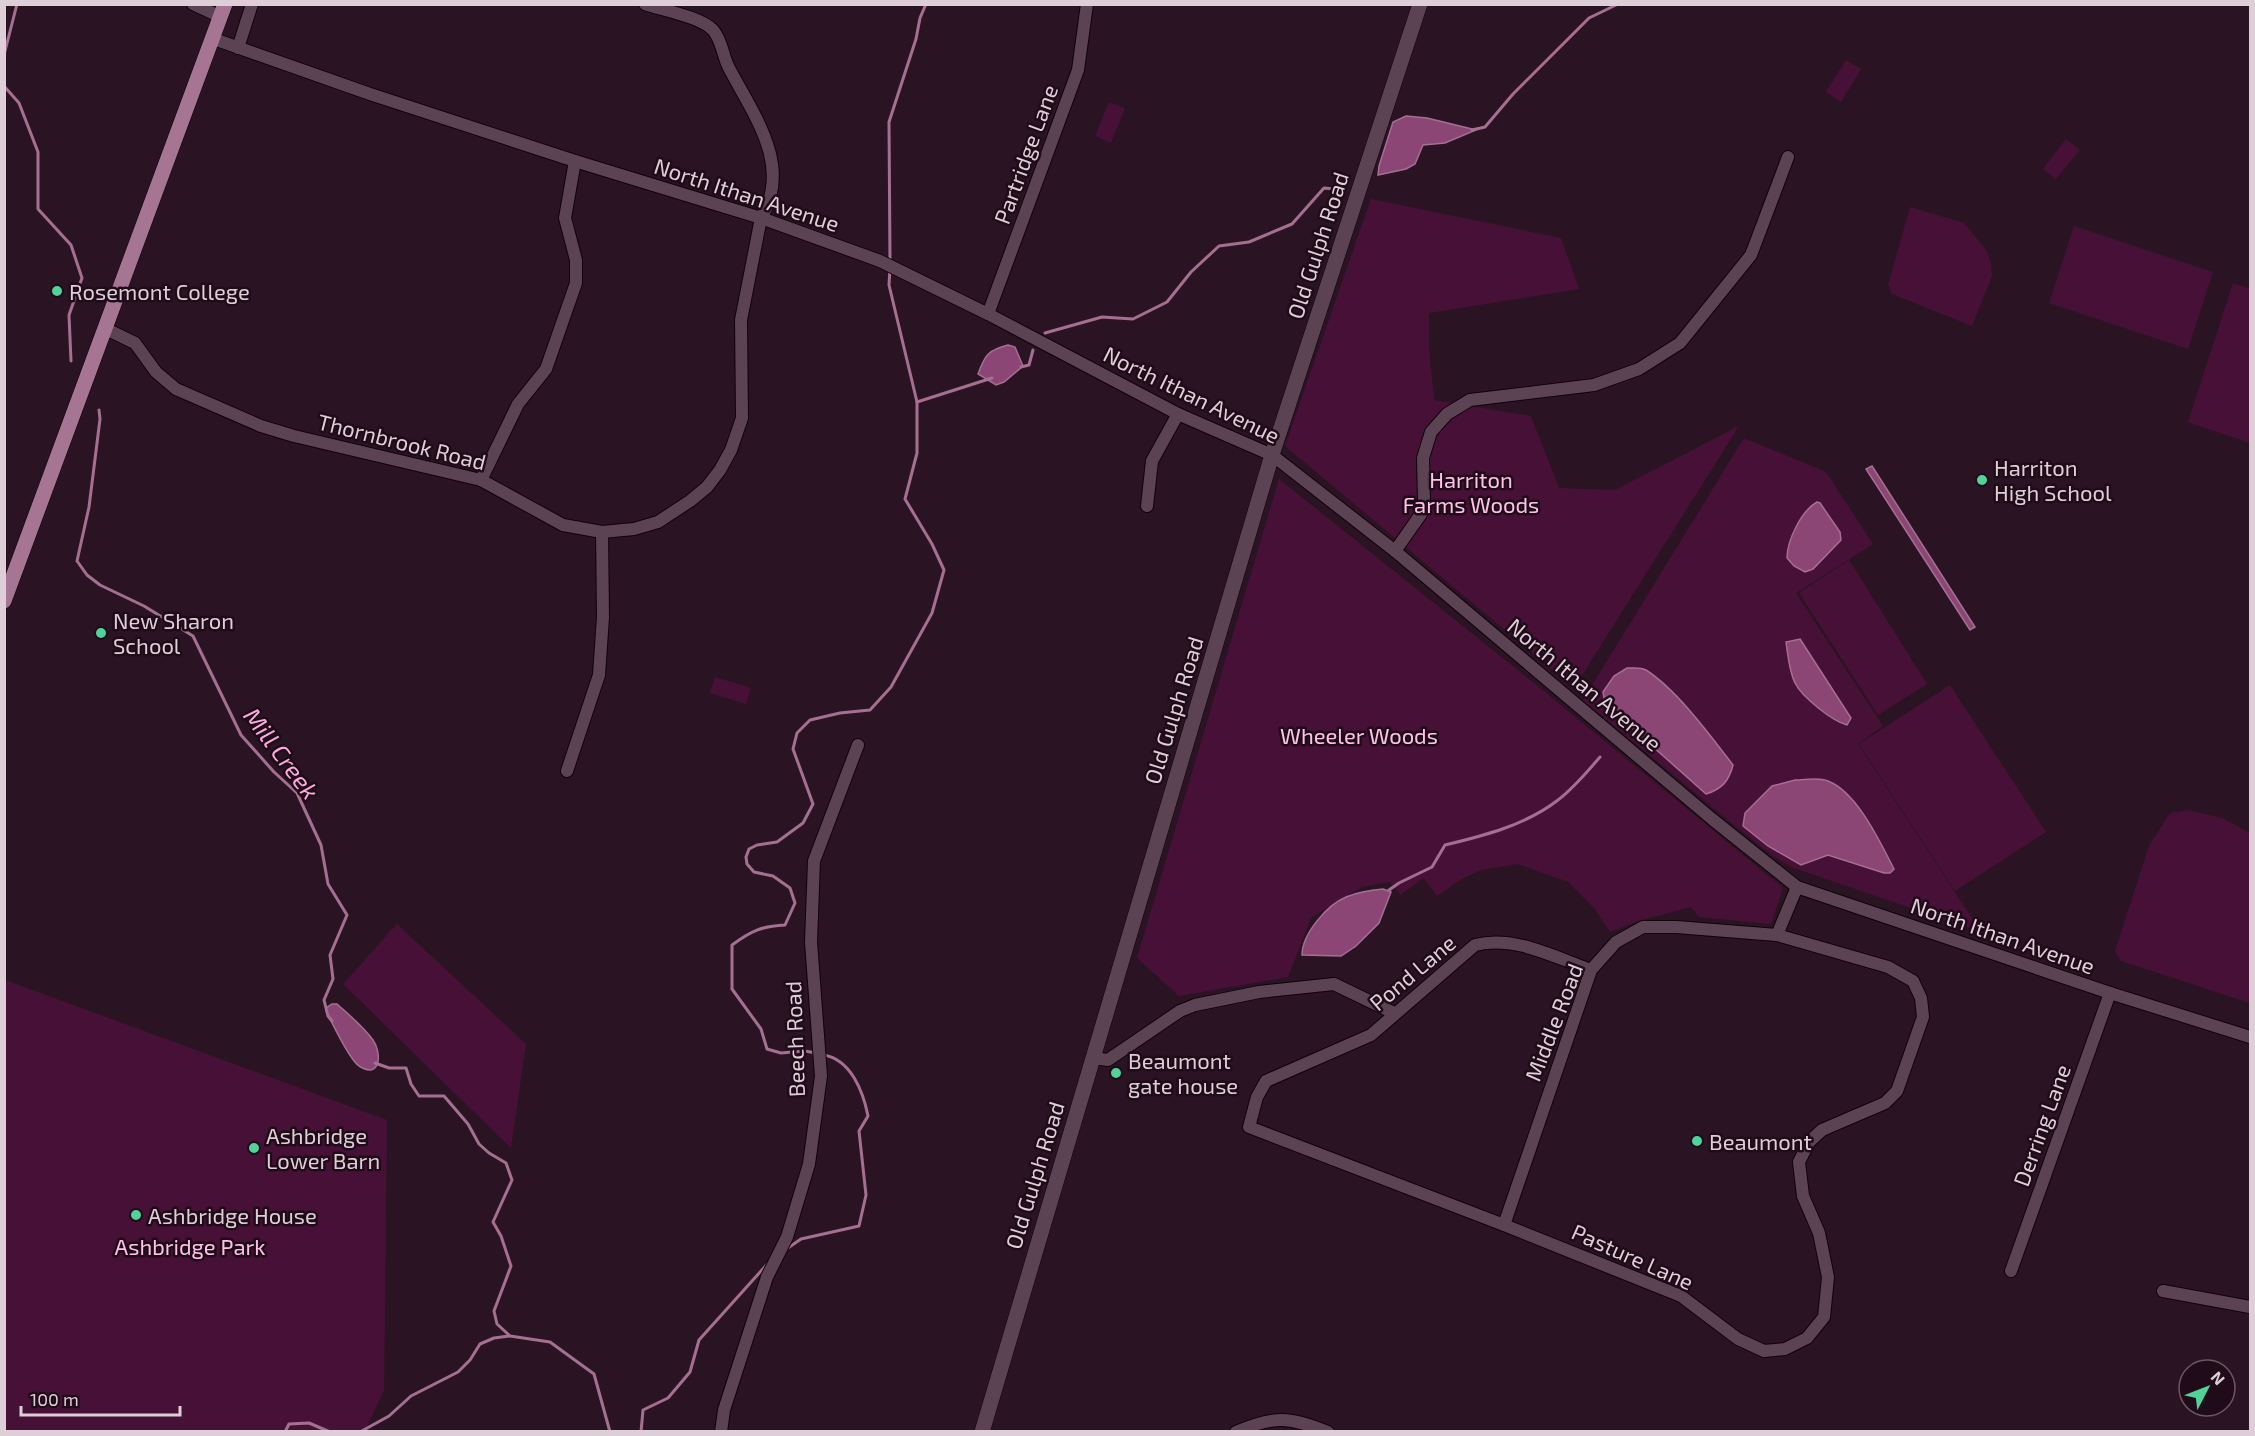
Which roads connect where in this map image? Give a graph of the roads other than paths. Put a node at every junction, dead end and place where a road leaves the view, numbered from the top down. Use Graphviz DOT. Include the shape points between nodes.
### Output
graph roads {
  1 [pos="192,4"];
  2 [pos="252,4"];
  3 [pos="645,4"];
  4 [pos="1087,4"];
  5 [pos="1420,4"];
  6 [pos="223,11"];
  7 [pos="214,39"];
  8 [pos="238,48"];
  9 [pos="1788,157"];
  10 [pos="575,161"];
  11 [pos="761,218"];
  12 [pos="988,314"];
  13 [pos="104,328"];
  14 [pos="1178,414"];
  15 [pos="1272,455"];
  16 [pos="481,480"];
  17 [pos="1147,506"];
  18 [pos="602,532"];
  19 [pos="1395,551"];
  20 [pos="8,584"];
  21 [pos="4,601"];
  22 [pos="858,745"];
  23 [pos="567,771"];
  24 [pos="1797,887"];
  25 [pos="1777,935"];
  26 [pos="1591,970"];
  27 [pos="2110,993"];
  28 [pos="1394,1013"];
  29 [pos="2250,1037"];
  30 [pos="1093,1058"];
  31 [pos="1266,1081"];
  32 [pos="1503,1225"];
  33 [pos="2011,1271"];
  34 [pos="2163,1291"];
  35 [pos="2250,1307"];
  36 [pos="721,1431"];
  37 [pos="982,1431"];
  38 [pos="1236,1431"];
  39 [pos="1328,1431"];
  1 -- 6 [label="street"];
  2 -- 8 [label="street"];
  3 -- 11 [label="street, Thornbrook Road" via="700,22 717,35 727,65 772,157 768,207"];
  4 -- 12 [label="street, Partridge Lane" via="1078,69"];
  5 -- 15 [label="street, Old Gulph Road"];
  6 -- 7 [label="main road"];
  7 -- 8 [label="street, North Ithan Avenue"];
  7 -- 13 [label="main road"];
  8 -- 10 [label="street, North Ithan Avenue"];
  9 -- 19 [label="street" via="1751,255 1680,343 1639,369 1594,385 1470,400 1448,414 1431,432 1423,458 1421,514"];
  10 -- 11 [label="street, North Ithan Avenue"];
  10 -- 16 [label="street" via="565,218 576,260 576,283 546,369 518,404"];
  11 -- 12 [label="street, North Ithan Avenue" via="879,261"];
  11 -- 18 [label="street, Thornbrook Road" via="741,320 742,418 731,450 707,487 682,506 648,526"];
  12 -- 14 [label="street, North Ithan Avenue"];
  13 -- 16 [label="street, Thornbrook Road" via="135,344 156,372 176,388 226,412 294,436"];
  13 -- 20 [label="main road"];
  14 -- 15 [label="street, North Ithan Avenue"];
  14 -- 17 [label="street" via="1152,461"];
  15 -- 19 [label="street, North Ithan Avenue"];
  15 -- 30 [label="street, Old Gulph Road"];
  16 -- 18 [label="street, Thornbrook Road" via="563,525"];
  18 -- 23 [label="street" via="599,675"];
  19 -- 24 [label="street, North Ithan Avenue"];
  20 -- 21 [label="main road"];
  22 -- 36 [label="street, Beech Road" via="814,861 811,942 821,1076 809,1164 787,1237 768,1277 724,1410"];
  24 -- 25 [label="street"];
  24 -- 27 [label="street, North Ithan Avenue"];
  25 -- 26 [label="street, Middle Road" via="1643,927 1616,942"];
  25 -- 32 [label="street, Pasture Lane" via="1888,967 1913,981 1921,998 1923,1017 1897,1090 1885,1103 1822,1130 1809,1142 1798,1162 1803,1196 1819,1233 1828,1277 1824,1317 1807,1338 1785,1349 1764,1351 1738,1339 1681,1296"];
  26 -- 28 [label="street, Pond Lane" via="1514,943 1490,941 1475,945"];
  26 -- 32 [label="street, Middle Road"];
  27 -- 29 [label="street, North Ithan Avenue"];
  27 -- 33 [label="street, Derring Lane"];
  28 -- 30 [label="street" via="1334,984 1259,992 1195,1005 1108,1060"];
  28 -- 31 [label="street, Pond Lane" via="1371,1035"];
  30 -- 37 [label="street, Old Gulph Road"];
  31 -- 32 [label="street, Pasture Lane" via="1249,1127"];
  34 -- 35 [label="street"];
  38 -- 39 [label="street" via="1261,1421 1282,1419"];
}
